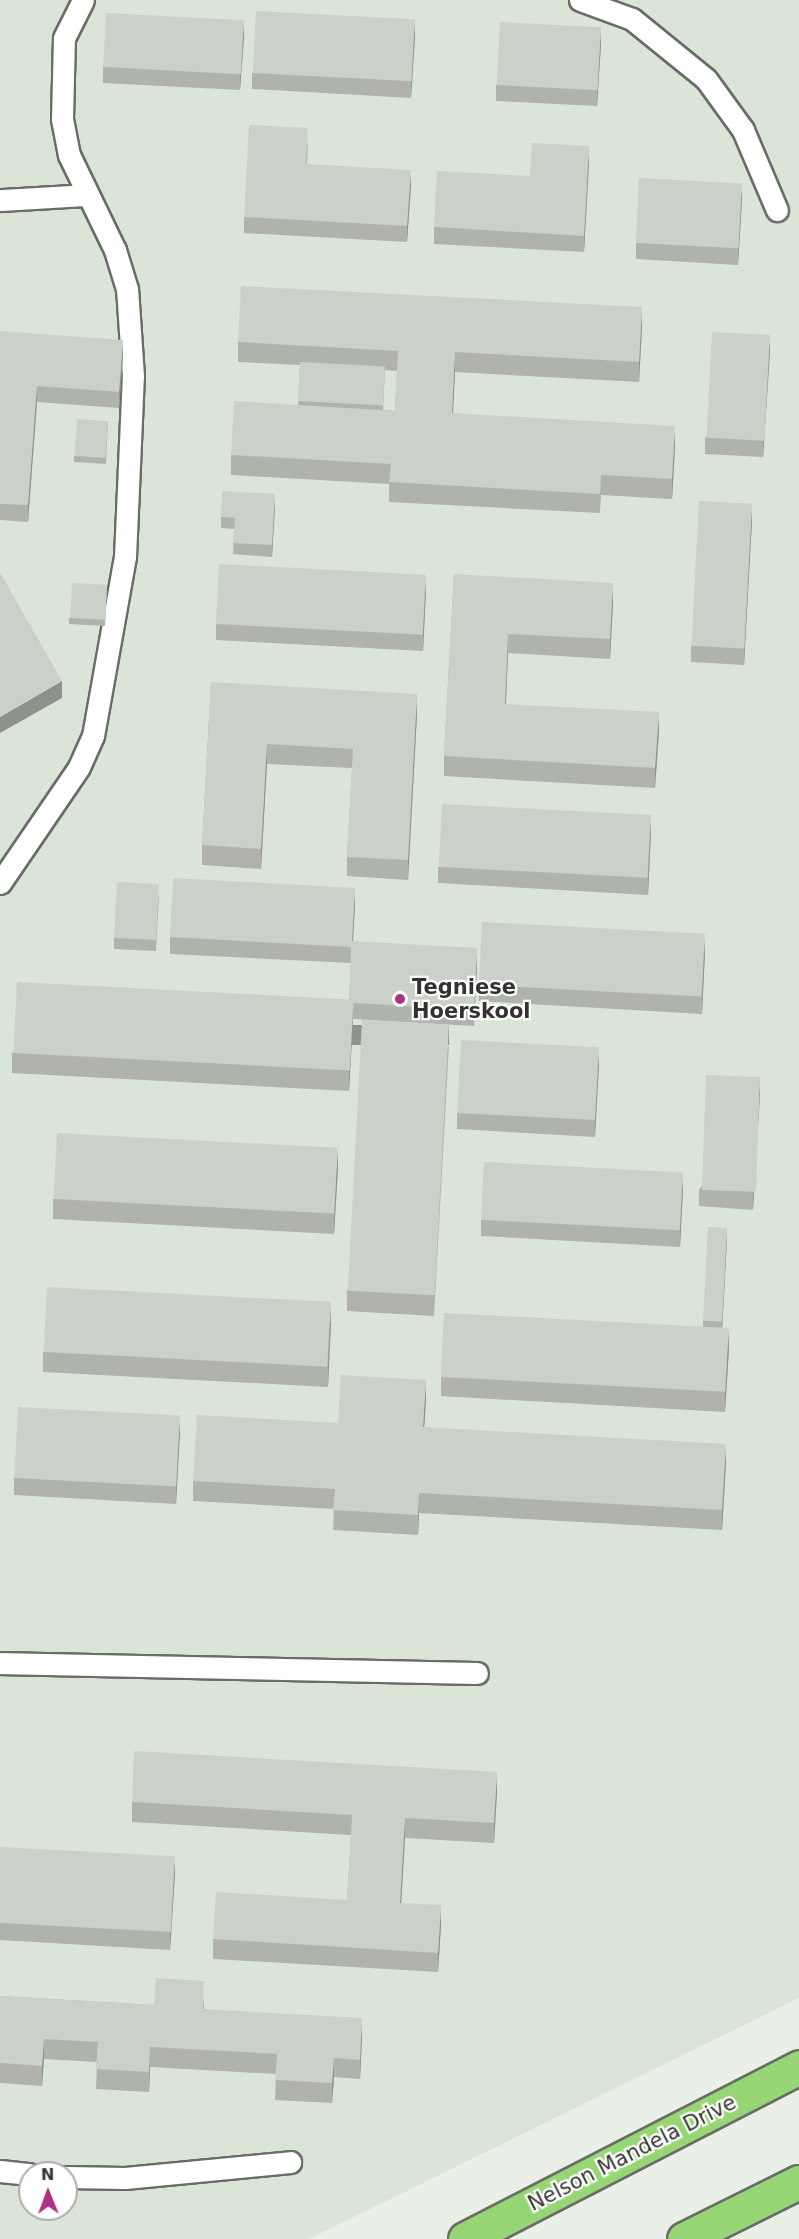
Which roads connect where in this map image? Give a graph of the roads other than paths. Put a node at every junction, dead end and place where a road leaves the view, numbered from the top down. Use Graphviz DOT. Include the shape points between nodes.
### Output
graph roads {
  1 [pos="83,0"];
  2 [pos="580,0"];
  3 [pos="87,195"];
  4 [pos="0,200"];
  5 [pos="777,210"];
  6 [pos="0,883"];
  7 [pos="0,1663"];
  8 [pos="477,1673"];
  9 [pos="799,2067"];
  10 [pos="290,2162"];
  11 [pos="0,2171"];
  12 [pos="18,2173"];
  13 [pos="78,2177"];
  14 [pos="799,2182"];
  15 [pos="465,2239"];
  16 [pos="684,2239"];
  1 -- 3 [label="lane" via="64,38 61,84 69,155"];
  2 -- 5 [label="lane" via="632,19 706,80 743,130"];
  3 -- 4 [label="lane"];
  3 -- 6 [label="lane" via="116,250 127,289 133,376 125,557 93,736 80,767"];
  7 -- 8 [label="lane"];
  9 -- 15 [label="highway, Nelson Mandela Drive"];
  10 -- 13 [label="lane" via="125,2178"];
  11 -- 12 [label="lane"];
  14 -- 16 [label="highway"];
}
